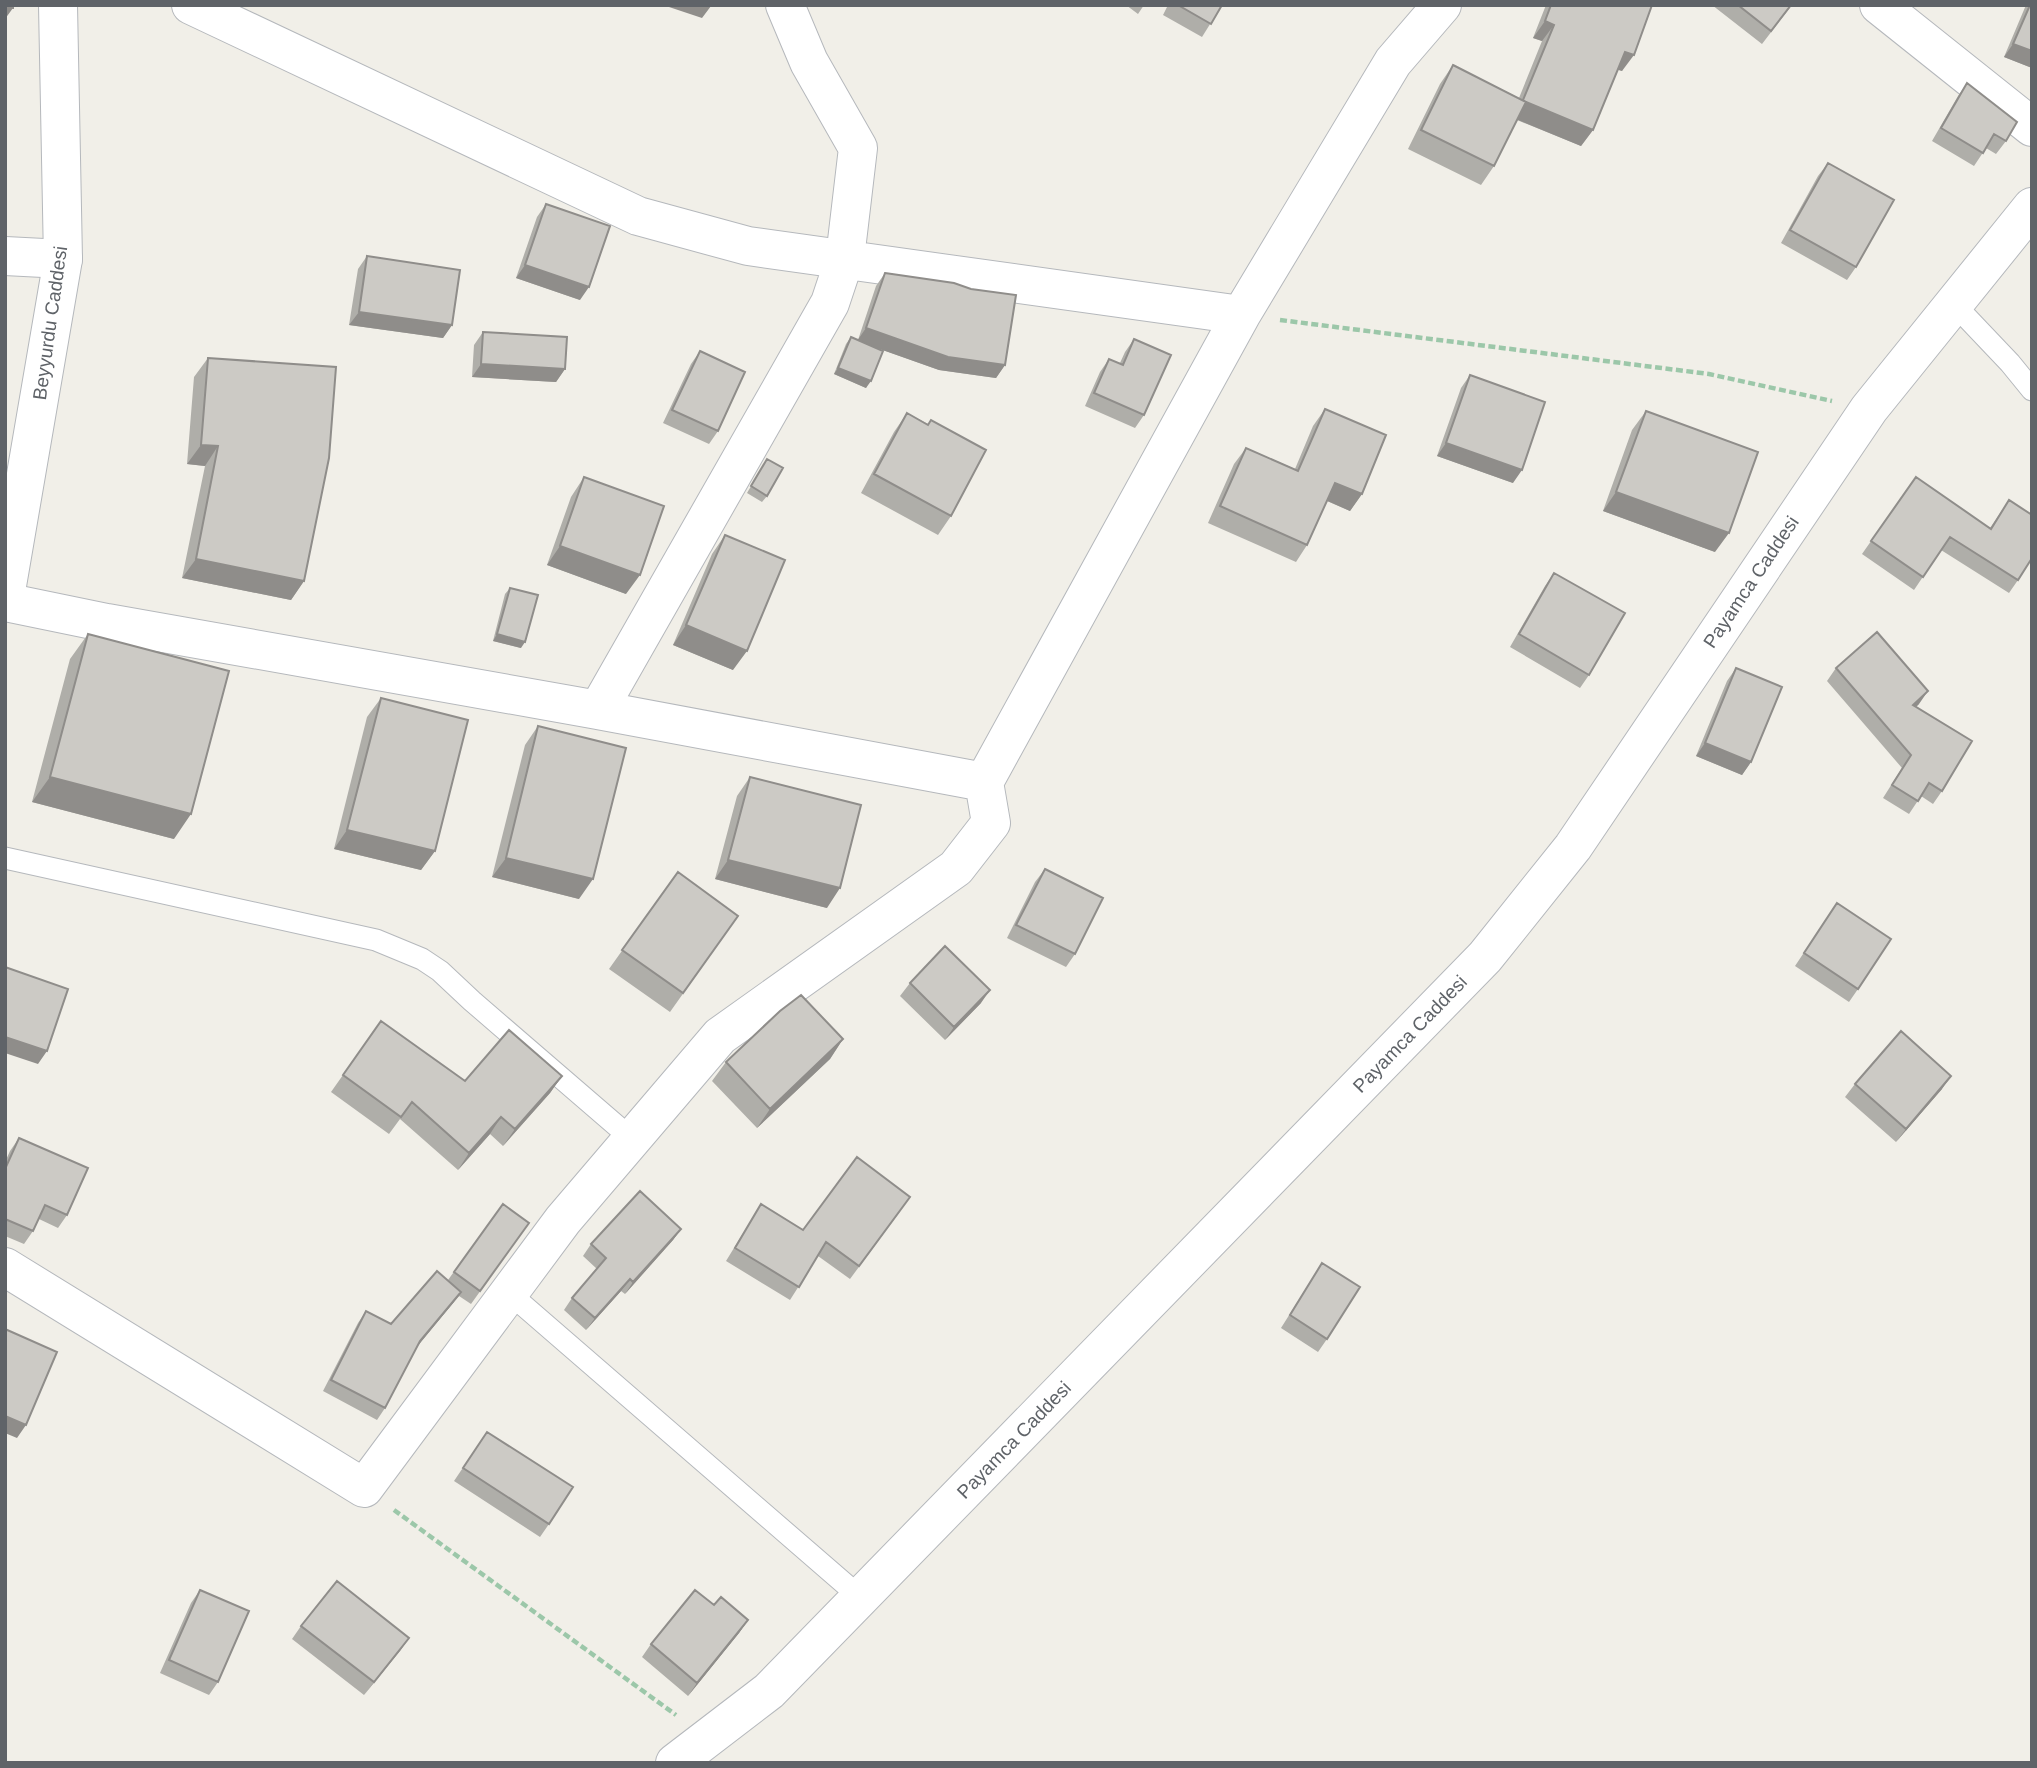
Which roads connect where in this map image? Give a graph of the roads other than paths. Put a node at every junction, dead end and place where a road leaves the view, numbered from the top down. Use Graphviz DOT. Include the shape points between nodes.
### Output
graph roads {
  1 [pos="58,5"];
  2 [pos="191,5"];
  3 [pos="785,5"];
  4 [pos="1442,5"];
  5 [pos="1879,5"];
  6 [pos="2032,127"];
  7 [pos="2032,207"];
  8 [pos="5,256"];
  9 [pos="845,258"];
  10 [pos="63,260"];
  11 [pos="1953,303"];
  12 [pos="1241,315"];
  13 [pos="2032,390"];
  14 [pos="5,597"];
  15 [pos="5,602"];
  16 [pos="598,710"];
  17 [pos="984,782"];
  18 [pos="5,858"];
  19 [pos="632,1139"];
  20 [pos="5,1267"];
  21 [pos="509,1293"];
  22 [pos="860,1597"];
  23 [pos="675,1763"];
  1 -- 10 [label="street, Beyyurdu Caddesi"];
  2 -- 9 [label="street" via="638,216 748,246"];
  3 -- 9 [label="street" via="808,62 858,148"];
  4 -- 12 [label="street" via="1393,62"];
  5 -- 6 [label="street"];
  7 -- 11 [label="street, Payamca Caddesi"];
  8 -- 10 [label="street"];
  9 -- 12 [label="street"];
  9 -- 16 [label="street" via="830,303"];
  10 -- 14 [label="street, Beyyurdu Caddesi"];
  11 -- 13 [label="lane"];
  11 -- 22 [label="street, Payamca Caddesi" via="1869,409 1573,847 1485,957"];
  12 -- 17 [label="street"];
  15 -- 16 [label="street"];
  16 -- 17 [label="street"];
  17 -- 19 [label="street" via="991,823 956,868 720,1036"];
  18 -- 19 [label="lane" via="400,948 440,971"];
  19 -- 21 [label="street"];
  20 -- 21 [label="street" via="364,1488"];
  21 -- 22 [label="lane"];
  22 -- 23 [label="street, Payamca Caddesi" via="769,1691"];
}
